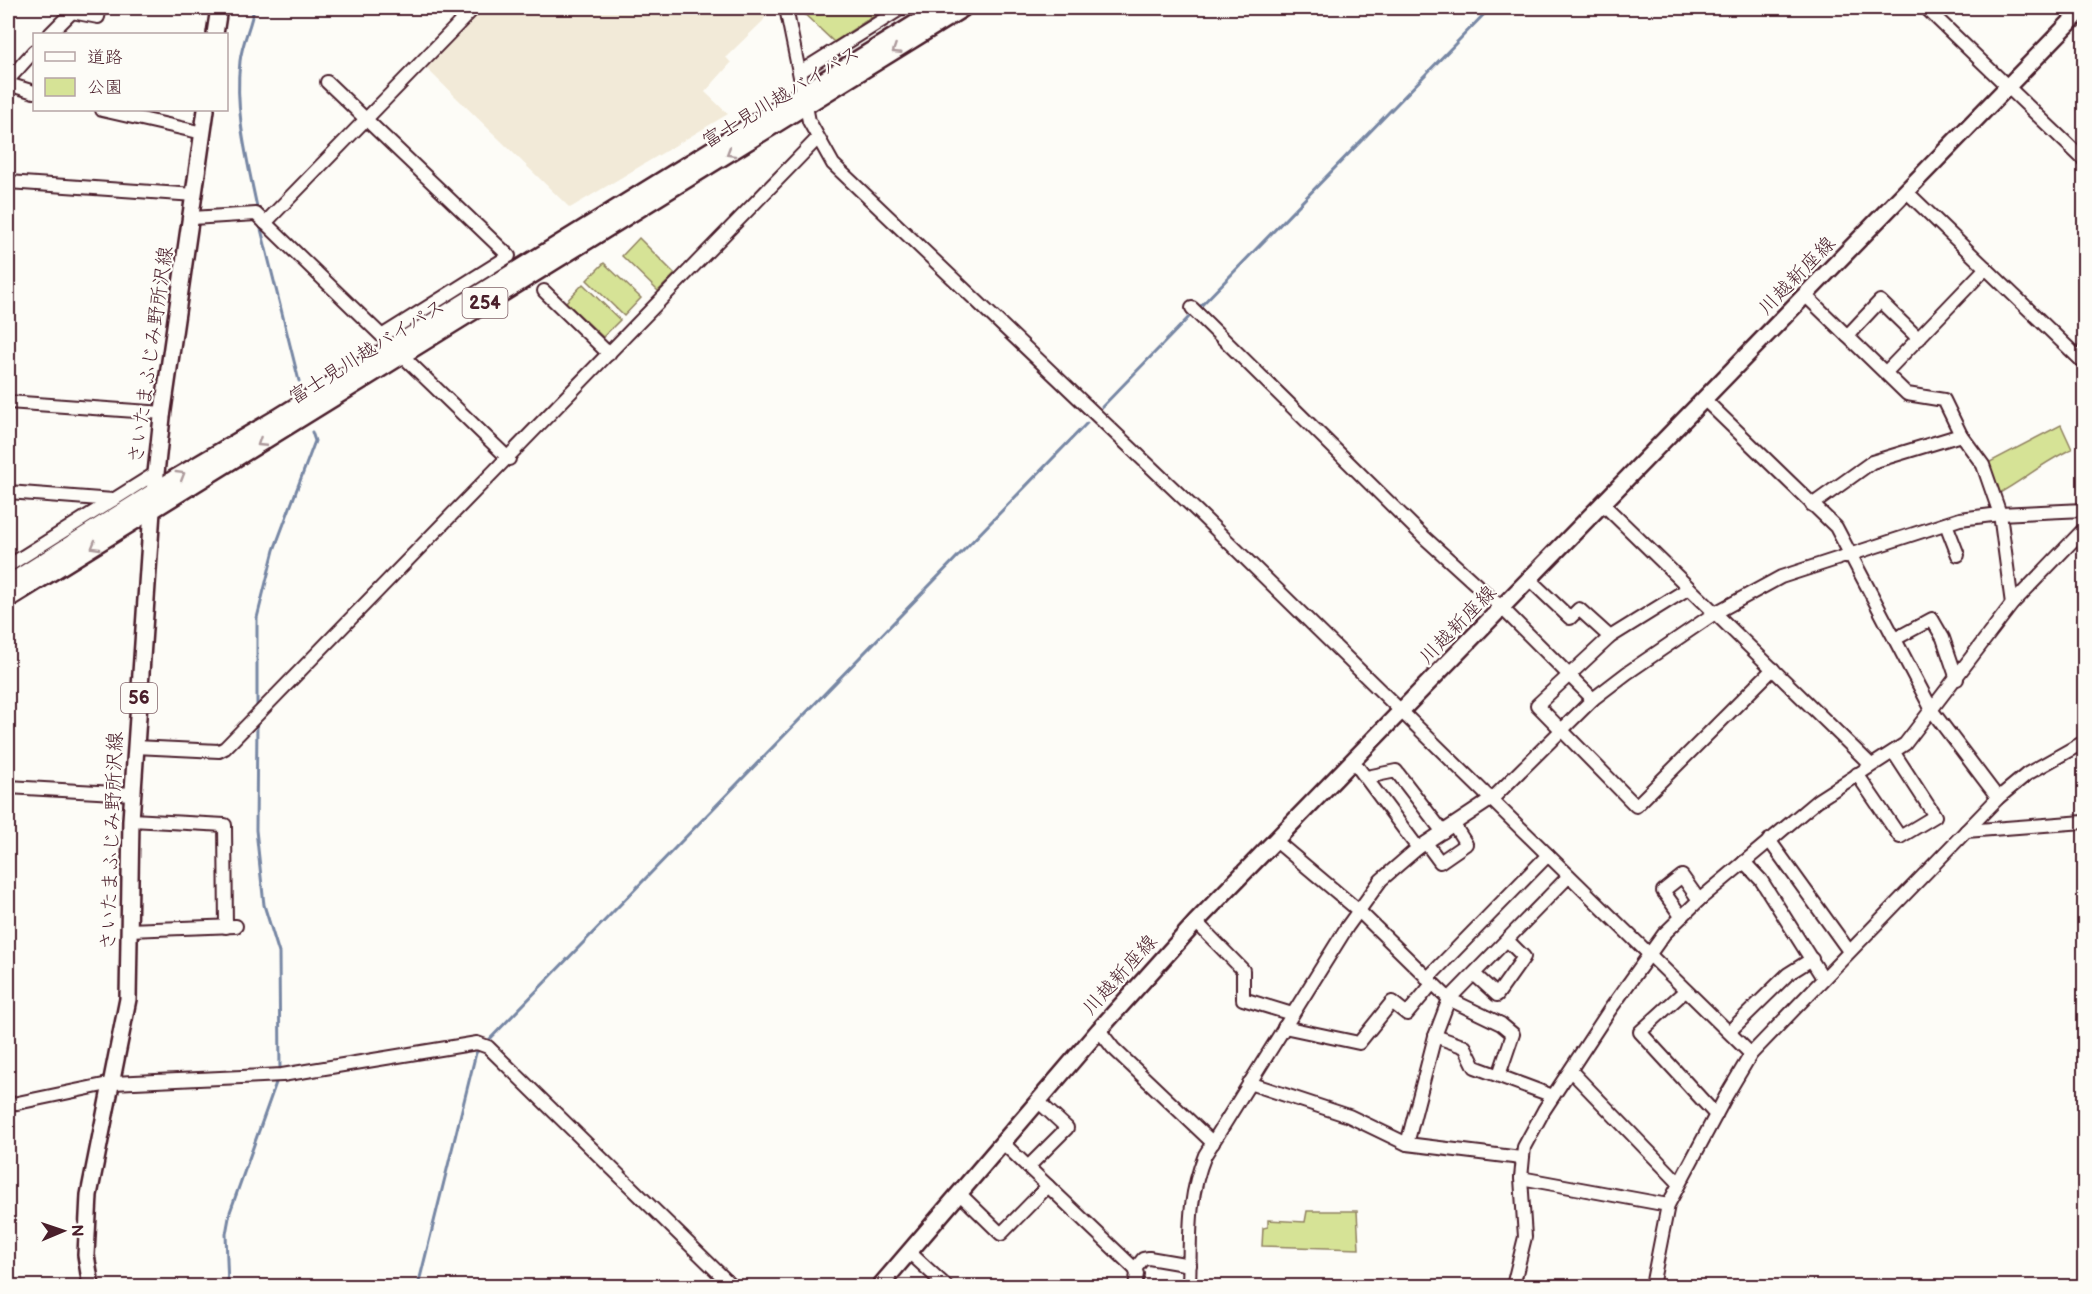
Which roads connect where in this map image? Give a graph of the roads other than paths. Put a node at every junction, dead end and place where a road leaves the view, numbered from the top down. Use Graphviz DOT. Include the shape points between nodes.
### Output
graph roads {
  1 [pos="100,8"];
  2 [pos="219,8"];
  3 [pos="474,8"];
  4 [pos="786,8"];
  5 [pos="902,8"];
  6 [pos="940,8"];
  7 [pos="963,8"];
  8 [pos="1926,8"];
  9 [pos="2085,8"];
  10 [pos="74,10"];
  11 [pos="51,33"];
  12 [pos="216,33"];
  13 [pos="33,52"];
  14 [pos="800,72"];
  15 [pos="8,80"];
  16 [pos="327,82"];
  17 [pos="8,84"];
  18 [pos="2010,87"];
  19 [pos="33,92"];
  20 [pos="805,99"];
  21 [pos="106,111"];
  22 [pos="206,111"];
  23 [pos="365,117"];
  24 [pos="203,133"];
  25 [pos="817,139"];
  26 [pos="2085,160"];
  27 [pos="8,182"];
  28 [pos="1907,192"];
  29 [pos="195,195"];
  30 [pos="192,218"];
  31 [pos="265,223"];
  32 [pos="1986,268"];
  33 [pos="544,291"];
  34 [pos="1806,296"];
  35 [pos="1192,308"];
  36 [pos="1847,336"];
  37 [pos="1919,339"];
  38 [pos="393,345"];
  39 [pos="609,354"];
  40 [pos="2085,363"];
  41 [pos="1886,372"];
  42 [pos="1705,400"];
  43 [pos="8,402"];
  44 [pos="164,413"];
  45 [pos="1961,435"];
  46 [pos="509,459"];
  47 [pos="156,473"];
  48 [pos="154,491"];
  49 [pos="8,492"];
  50 [pos="113,500"];
  51 [pos="1604,505"];
  52 [pos="1812,505"];
  53 [pos="2085,510"];
  54 [pos="152,511"];
  55 [pos="2000,514"];
  56 [pos="1946,524"];
  57 [pos="2085,529"];
  58 [pos="1849,554"];
  59 [pos="1958,555"];
  60 [pos="8,566"];
  61 [pos="1530,580"];
  62 [pos="8,584"];
  63 [pos="1689,588"];
  64 [pos="8,599"];
  65 [pos="2012,604"];
  66 [pos="1503,609"];
  67 [pos="1715,614"];
  68 [pos="1610,637"];
  69 [pos="1895,639"];
  70 [pos="1773,669"];
  71 [pos="1571,675"];
  72 [pos="1957,679"];
  73 [pos="1593,699"];
  74 [pos="1933,711"];
  75 [pos="1404,712"];
  76 [pos="1562,730"];
  77 [pos="2085,742"];
  78 [pos="135,747"];
  79 [pos="1894,753"];
  80 [pos="1354,762"];
  81 [pos="1870,764"];
  82 [pos="1857,774"];
  83 [pos="1367,777"];
  84 [pos="8,787"];
  85 [pos="133,794"];
  86 [pos="1998,798"];
  87 [pos="1492,799"];
  88 [pos="131,820"];
  89 [pos="2085,822"];
  90 [pos="1454,825"];
  91 [pos="1966,831"];
  92 [pos="1443,832"];
  93 [pos="1769,840"];
  94 [pos="1276,841"];
  95 [pos="1422,845"];
  96 [pos="1548,855"];
  97 [pos="1744,862"];
  98 [pos="1569,876"];
  99 [pos="1700,900"];
  100 [pos="1359,911"];
  101 [pos="1681,916"];
  102 [pos="1196,922"];
  103 [pos="128,930"];
  104 [pos="1507,940"];
  105 [pos="1849,951"];
  106 [pos="1649,954"];
  107 [pos="1812,959"];
  108 [pos="1474,975"];
  109 [pos="1823,978"];
  110 [pos="1429,982"];
  111 [pos="1685,991"];
  112 [pos="1449,999"];
  113 [pos="1292,1014"];
  114 [pos="1284,1027"];
  115 [pos="1099,1030"];
  116 [pos="1729,1032"];
  117 [pos="1436,1036"];
  118 [pos="1751,1054"];
  119 [pos="1571,1071"];
  120 [pos="1498,1075"];
  121 [pos="113,1083"];
  122 [pos="1250,1083"];
  123 [pos="1553,1096"];
  124 [pos="1039,1102"];
  125 [pos="8,1105"];
  126 [pos="1716,1115"];
  127 [pos="1003,1143"];
  128 [pos="1213,1143"];
  129 [pos="1407,1144"];
  130 [pos="1521,1158"];
  131 [pos="1028,1167"];
  132 [pos="1521,1178"];
  133 [pos="1679,1183"];
  134 [pos="1048,1186"];
  135 [pos="960,1194"];
  136 [pos="1668,1205"];
  137 [pos="909,1252"];
  138 [pos="1190,1265"];
  139 [pos="1135,1269"];
  140 [pos="92,1287"];
  141 [pos="732,1287"];
  142 [pos="880,1287"];
  143 [pos="946,1287"];
  144 [pos="1135,1287"];
  145 [pos="1189,1287"];
  146 [pos="1513,1287"];
  147 [pos="1652,1287"];
  1 -- 10 [label="street" via="98,17"];
  2 -- 12 [label="main road"];
  3 -- 23 [label="street"];
  4 -- 14 [label="street"];
  5 -- 14 [label="street"];
  6 -- 20 [label="highway, 富士見川越バイパス / 254"];
  7 -- 20 [label="highway, 富士見川越バイパス / 254, one-way"];
  8 -- 18 [label="street"];
  9 -- 18 [label="main road, 川越新座線"];
  10 -- 11 [label="street"];
  13 -- 15 [label="street"];
  14 -- 20 [label="street"];
  16 -- 23 [label="street"];
  17 -- 19 [label="street"];
  18 -- 26 [label="street"];
  18 -- 28 [label="main road, 川越新座線"];
  20 -- 25 [label="street"];
  20 -- 38 [label="highway, 富士見川越バイパス / 254"];
  21 -- 24 [label="street"];
  22 -- 24 [label="main road, さいたまふじみ野所沢線 / 56"];
  23 -- 31 [label="street"];
  23 -- 38 [label="street" via="509,256"];
  24 -- 29 [label="main road, さいたまふじみ野所沢線 / 56"];
  25 -- 39 [label="street"];
  25 -- 75 [label="street" via="833,164 859,191"];
  27 -- 29 [label="street"];
  28 -- 32 [label="street"];
  28 -- 34 [label="main road, 川越新座線"];
  29 -- 30 [label="main road, さいたまふじみ野所沢線 / 56"];
  30 -- 31 [label="street" via="256,214"];
  30 -- 44 [label="main road, さいたまふじみ野所沢線 / 56"];
  31 -- 38 [label="street"];
  32 -- 37 [label="street"];
  32 -- 40 [label="street"];
  33 -- 39 [label="street"];
  34 -- 36 [label="street"];
  34 -- 42 [label="main road, 川越新座線"];
  35 -- 66 [label="street" via="1425,538"];
  36 -- 37 [label="street" via="1880,301"];
  36 -- 41 [label="street"];
  37 -- 41 [label="street"];
  38 -- 46 [label="street"];
  48 -- 38 [label="highway, 富士見川越バイパス / 254, one-way"];
  38 -- 54 [label="highway, 富士見川越バイパス / 254, one-way"];
  39 -- 46 [label="street"];
  41 -- 45 [label="street" via="1907,394 1944,400"];
  42 -- 51 [label="main road, 川越新座線"];
  42 -- 52 [label="street"];
  43 -- 44 [label="street"];
  44 -- 47 [label="main road, さいたまふじみ野所沢線 / 56"];
  45 -- 52 [label="street" via="1872,462"];
  45 -- 55 [label="street" via="1983,465"];
  46 -- 78 [label="street" via="225,748 219,751"];
  47 -- 48 [label="main road, さいたまふじみ野所沢線 / 56"];
  47 -- 50 [label="street"];
  48 -- 54 [label="main road, さいたまふじみ野所沢線 / 56"];
  48 -- 62 [label="highway, 富士見川越バイパス / 254"];
  49 -- 50 [label="street"];
  50 -- 60 [label="street"];
  51 -- 61 [label="main road, 川越新座線"];
  51 -- 63 [label="street"];
  52 -- 58 [label="street" via="1836,527"];
  53 -- 55 [label="street"];
  54 -- 64 [label="highway, 富士見川越バイパス / 254, one-way"];
  54 -- 78 [label="main road, さいたまふじみ野所沢線 / 56"];
  55 -- 56 [label="street"];
  55 -- 65 [label="street"];
  56 -- 58 [label="street"];
  56 -- 59 [label="street"];
  57 -- 65 [label="street"];
  58 -- 67 [label="street" via="1781,577"];
  58 -- 69 [label="street"];
  61 -- 66 [label="main road, 川越新座線"];
  61 -- 68 [label="street" via="1570,618 1579,609"];
  63 -- 67 [label="street"];
  63 -- 68 [label="street"];
  65 -- 72 [label="street"];
  66 -- 71 [label="street"];
  66 -- 75 [label="main road, 川越新座線"];
  67 -- 70 [label="street"];
  67 -- 73 [label="street"];
  68 -- 71 [label="street"];
  69 -- 72 [label="street" via="1932,619"];
  69 -- 74 [label="street"];
  70 -- 76 [label="street" via="1636,806"];
  70 -- 81 [label="street"];
  71 -- 73 [label="street"];
  71 -- 76 [label="street" via="1537,705"];
  72 -- 74 [label="street"];
  73 -- 76 [label="street"];
  74 -- 79 [label="street"];
  74 -- 86 [label="street"];
  75 -- 80 [label="main road, 川越新座線"];
  75 -- 87 [label="street"];
  76 -- 87 [label="street"];
  77 -- 86 [label="street" via="2027,774"];
  78 -- 85 [label="main road, さいたまふじみ野所沢線 / 56"];
  79 -- 81 [label="street"];
  79 -- 82 [label="street" via="1935,816 1900,837"];
  80 -- 83 [label="street"];
  80 -- 94 [label="main road, 川越新座線"];
  81 -- 82 [label="street"];
  82 -- 93 [label="street"];
  83 -- 92 [label="street" via="1396,771"];
  83 -- 95 [label="street"];
  84 -- 85 [label="street"];
  85 -- 88 [label="main road, さいたまふじみ野所沢線 / 56"];
  86 -- 91 [label="street"];
  87 -- 90 [label="street"];
  87 -- 96 [label="street"];
  88 -- 103 [label="main road, さいたまふじみ野所沢線 / 56"];
  88 -- 103 [label="street" via="225,825 231,927"];
  89 -- 91 [label="street"];
  90 -- 92 [label="street"];
  90 -- 95 [label="street" via="1466,844 1449,856 1438,862"];
  91 -- 105 [label="street"];
  92 -- 95 [label="street"];
  93 -- 97 [label="street"];
  93 -- 105 [label="street"];
  94 -- 100 [label="street"];
  94 -- 102 [label="main road, 川越新座線"];
  95 -- 100 [label="street" via="1382,880"];
  96 -- 98 [label="street"];
  96 -- 110 [label="street"];
  97 -- 99 [label="street"];
  97 -- 107 [label="street" via="1761,880"];
  98 -- 104 [label="street"];
  98 -- 106 [label="street"];
  99 -- 101 [label="street"];
  99 -- 101 [label="street" via="1682,876 1663,891"];
  100 -- 110 [label="street"];
  100 -- 113 [label="street"];
  101 -- 106 [label="street"];
  102 -- 113 [label="street" via="1243,970 1243,999"];
  102 -- 115 [label="main road, 川越新座線"];
  103 -- 121 [label="main road, さいたまふじみ野所沢線 / 56" via="128,999"];
  104 -- 108 [label="street"];
  104 -- 108 [label="street" via="1524,957 1497,995"];
  105 -- 109 [label="street"];
  106 -- 111 [label="street"];
  106 -- 119 [label="street"];
  107 -- 109 [label="street"];
  107 -- 116 [label="street" via="1788,974"];
  108 -- 112 [label="street"];
  109 -- 118 [label="street"];
  110 -- 112 [label="street"];
  110 -- 114 [label="street" via="1407,1014 1392,1002 1359,1043"];
  111 -- 116 [label="street"];
  111 -- 126 [label="street" via="1640,1032"];
  112 -- 117 [label="street"];
  112 -- 120 [label="street" via="1501,1024 1513,1034"];
  113 -- 114 [label="street"];
  114 -- 122 [label="street"];
  115 -- 124 [label="main road, 川越新座線"];
  115 -- 128 [label="street"];
  116 -- 118 [label="street"];
  117 -- 120 [label="street" via="1465,1047 1475,1067"];
  117 -- 129 [label="street"];
  118 -- 126 [label="street"];
  119 -- 123 [label="street"];
  119 -- 133 [label="street"];
  120 -- 123 [label="street"];
  121 -- 125 [label="street"];
  121 -- 140 [label="main road, さいたまふじみ野所沢線 / 56" via="87,1213 86,1255"];
  121 -- 141 [label="street" via="282,1075 477,1043 490,1050"];
  122 -- 128 [label="street"];
  122 -- 129 [label="street" via="1349,1116"];
  123 -- 130 [label="street" via="1530,1133"];
  124 -- 127 [label="main road, 川越新座線"];
  124 -- 131 [label="street" via="1067,1128"];
  126 -- 133 [label="street"];
  127 -- 131 [label="street"];
  127 -- 135 [label="main road, 川越新座線"];
  128 -- 138 [label="street" via="1194,1182"];
  129 -- 130 [label="street"];
  130 -- 132 [label="street"];
  131 -- 134 [label="street"];
  132 -- 136 [label="street"];
  132 -- 146 [label="street" via="1525,1237"];
  133 -- 136 [label="street"];
  134 -- 135 [label="street" via="1001,1234"];
  134 -- 139 [label="street"];
  135 -- 137 [label="main road, 川越新座線"];
  136 -- 147 [label="street"];
  137 -- 142 [label="main road, 川越新座線"];
  137 -- 143 [label="street"];
  138 -- 139 [label="street" via="1149,1258"];
  138 -- 145 [label="street"];
  139 -- 144 [label="street"];
}
